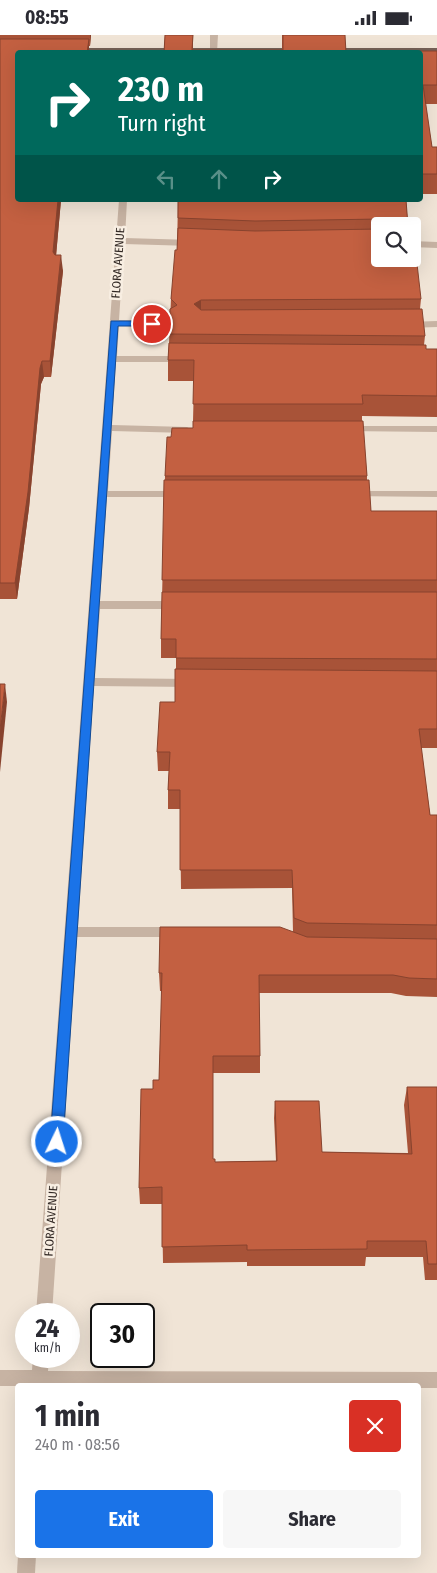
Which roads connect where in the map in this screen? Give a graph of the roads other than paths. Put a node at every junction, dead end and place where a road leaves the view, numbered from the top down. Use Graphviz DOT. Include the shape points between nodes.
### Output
graph roads {
  1 [pos="214,35"];
  2 [pos="214,50"];
  3 [pos="311,50"];
  4 [pos="320,50"];
  5 [pos="437,50"];
  6 [pos="123,202"];
  7 [pos="120,241"];
  8 [pos="207,244"];
  9 [pos="421,244"];
  10 [pos="437,245"];
  11 [pos="114,323"];
  12 [pos="171,324"];
  13 [pos="437,324"];
  14 [pos="398,325"];
  15 [pos="112,359"];
  16 [pos="173,360"];
  17 [pos="107,428"];
  18 [pos="334,429"];
  19 [pos="437,429"];
  20 [pos="199,430"];
  21 [pos="102,494"];
  22 [pos="191,494"];
  23 [pos="338,494"];
  24 [pos="437,494"];
  25 [pos="94,605"];
  26 [pos="187,605"];
  27 [pos="89,682"];
  28 [pos="205,683"];
  29 [pos="72,932"];
  30 [pos="195,932"];
  31 [pos="45,1303"];
  32 [pos="41,1368"];
  33 [pos="0,1378"];
  34 [pos="437,1380"];
  35 [pos="40,1381"];
  36 [pos="28,1558"];
  37 [pos="26,1573"];
  1 -- 2 [label="street"];
  2 -- 3 [label="main road"];
  4 -- 5 [label="main road"];
  6 -- 7 [label="street, FLORA AVENUE"];
  7 -- 8 [label="street"];
  7 -- 11 [label="street, FLORA AVENUE"];
  9 -- 10 [label="street"];
  11 -- 12 [label="street"];
  11 -- 15 [label="street, FLORA AVENUE"];
  13 -- 14 [label="street"];
  15 -- 16 [label="street"];
  15 -- 17 [label="street, FLORA AVENUE"];
  17 -- 20 [label="street"];
  17 -- 21 [label="street, FLORA AVENUE"];
  18 -- 19 [label="street"];
  21 -- 22 [label="street"];
  21 -- 25 [label="street, FLORA AVENUE"];
  23 -- 24 [label="street"];
  25 -- 26 [label="street"];
  25 -- 27 [label="street, FLORA AVENUE"];
  27 -- 28 [label="street"];
  27 -- 29 [label="street, FLORA AVENUE"];
  29 -- 30 [label="street"];
  29 -- 31 [label="street, FLORA AVENUE"];
  32 -- 35 [label="street"];
  33 -- 35 [label="street"];
  34 -- 35 [label="street"];
  36 -- 37 [label="street"];
}
